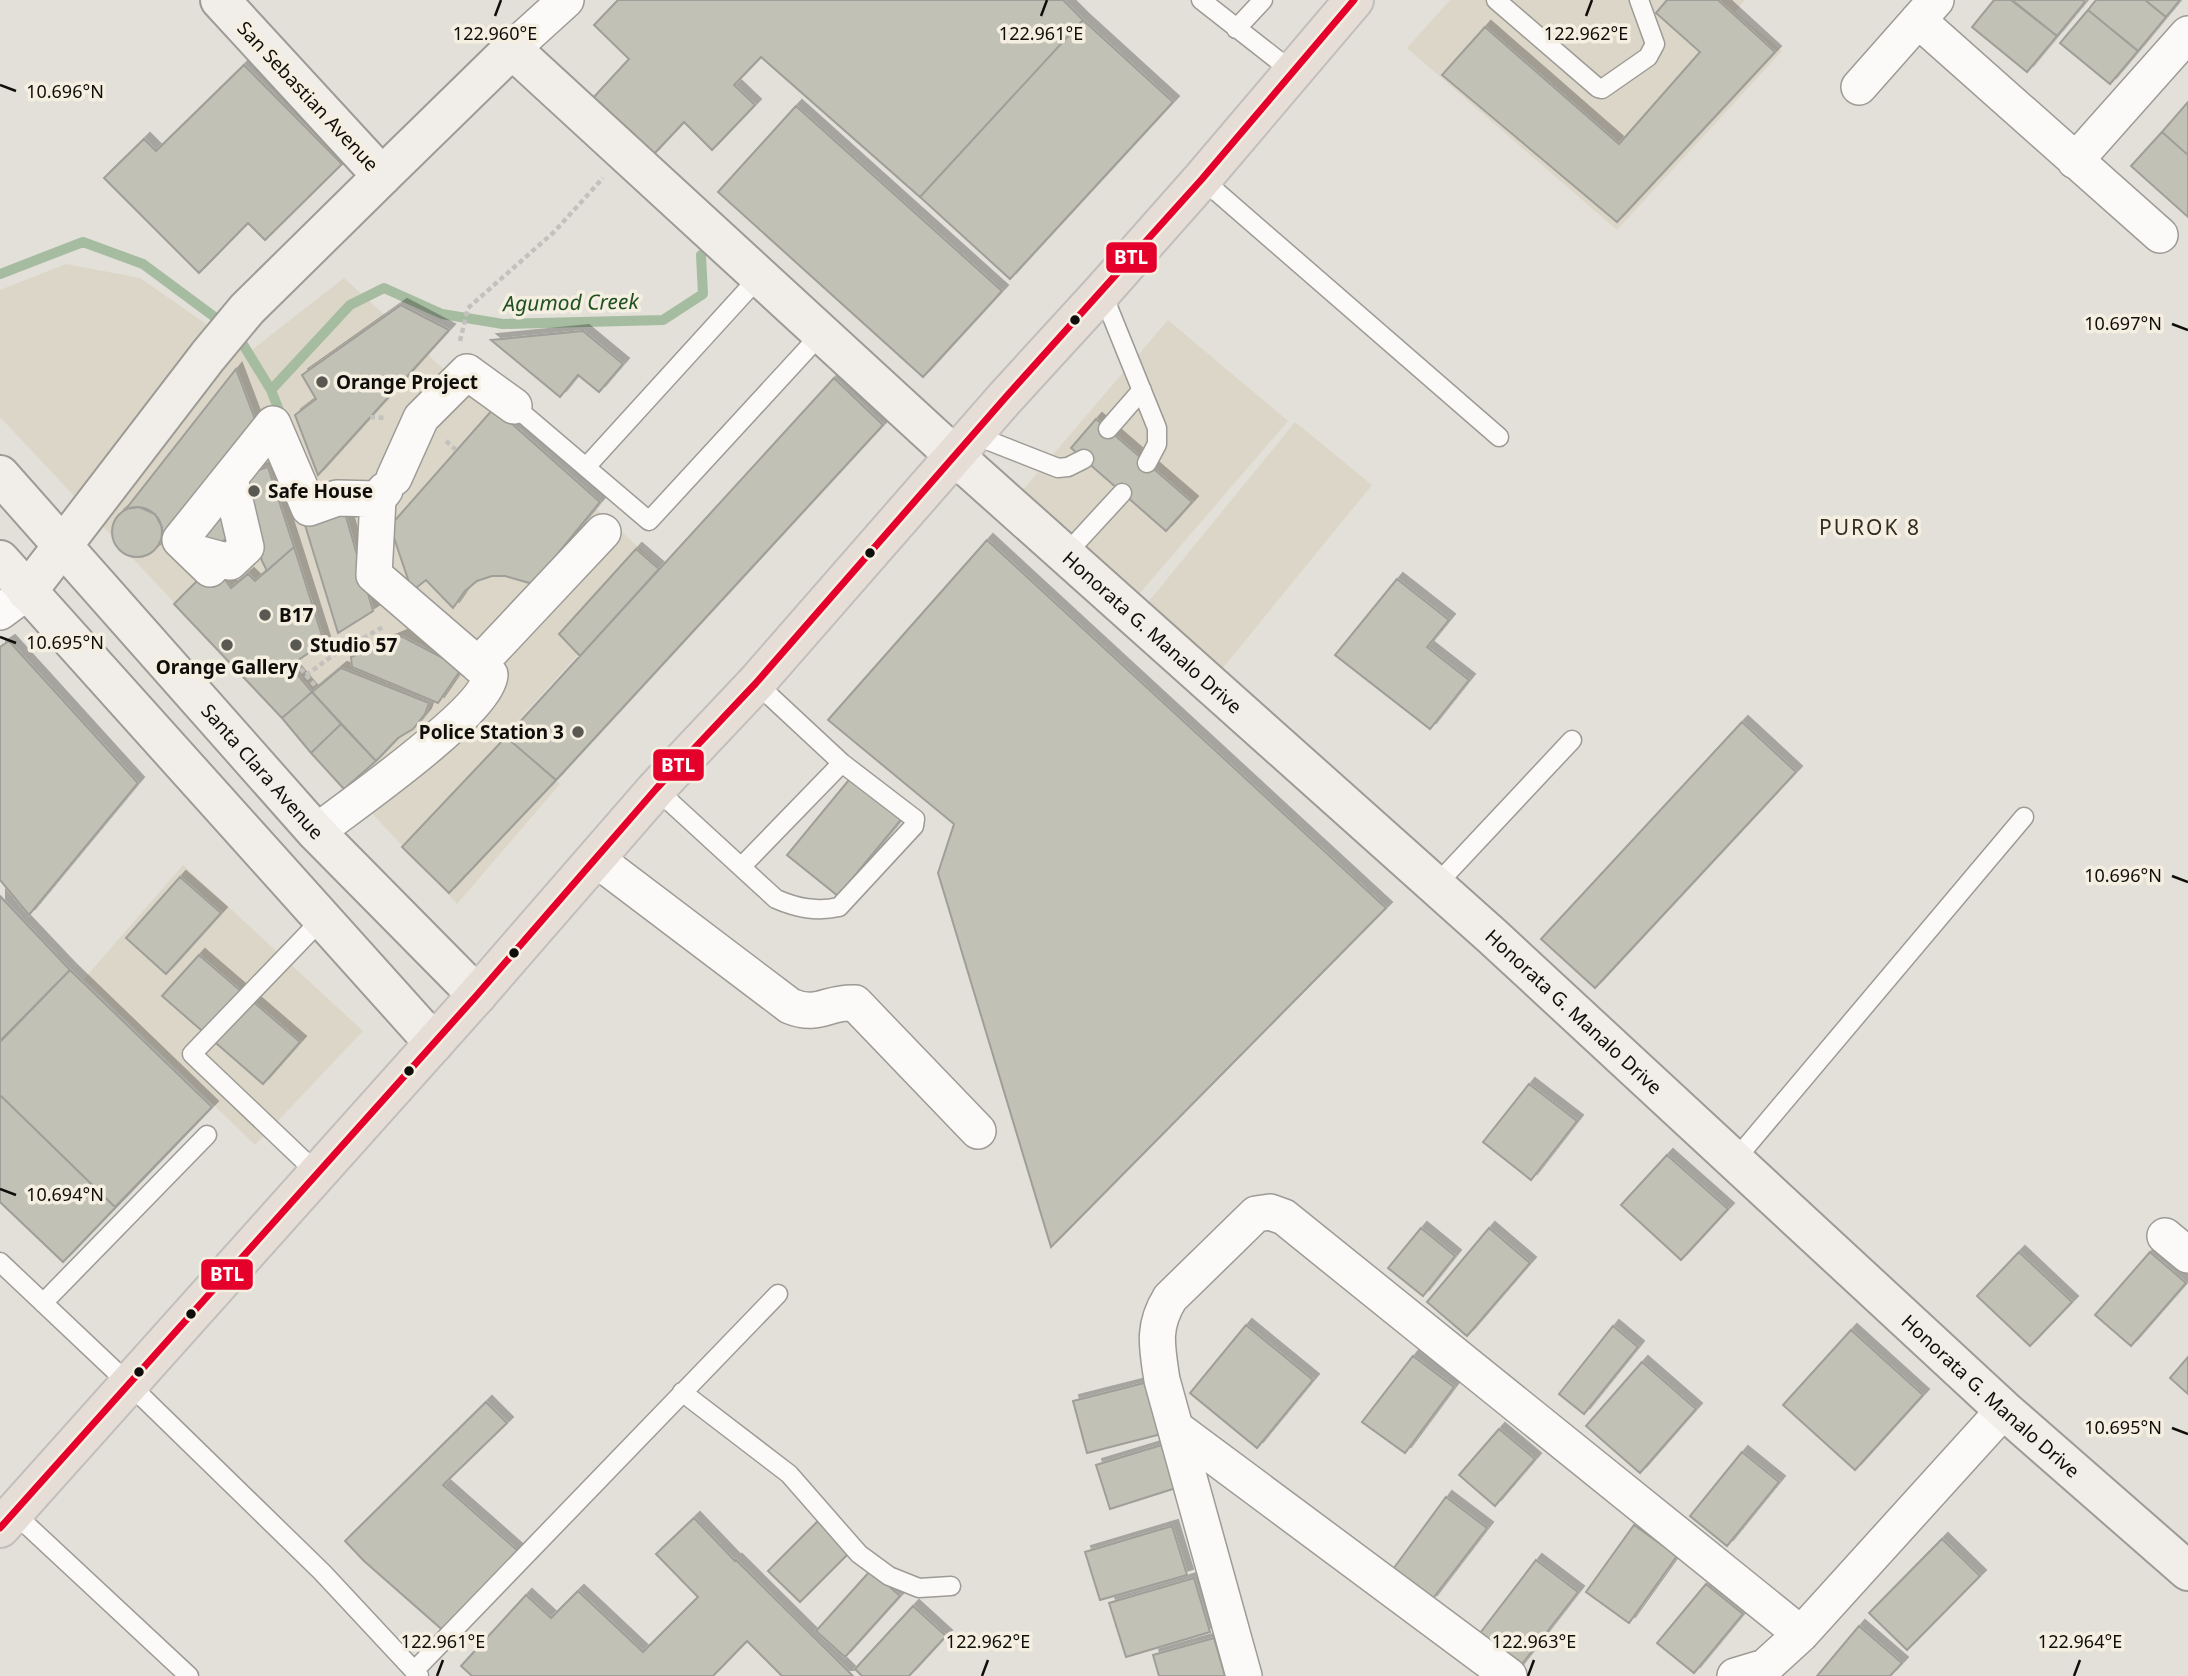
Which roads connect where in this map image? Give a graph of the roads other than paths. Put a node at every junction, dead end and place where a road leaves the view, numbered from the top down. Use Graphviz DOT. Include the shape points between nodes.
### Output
graph roads {
  1 [pos="220,0"];
  2 [pos="566,0"];
  3 [pos="1201,0"];
  4 [pos="1263,0"];
  5 [pos="1354,0"];
  6 [pos="1639,0"];
  7 [pos="1504,3"];
  8 [pos="1927,10"];
  9 [pos="1236,29"];
  10 [pos="2188,34"];
  11 [pos="512,49"];
  12 [pos="1293,72"];
  13 [pos="1859,87"];
  14 [pos="2075,161"];
  15 [pos="382,176"];
  16 [pos="1202,179"];
  17 [pos="2160,235"];
  18 [pos="759,277"];
  19 [pos="1102,292"];
  20 [pos="821,334"];
  21 [pos="1142,390"];
  22 [pos="514,406"];
  23 [pos="1108,429"];
  24 [pos="1499,438"];
  25 [pos="965,446"];
  26 [pos="1084,459"];
  27 [pos="1147,463"];
  28 [pos="586,467"];
  29 [pos="0,475"];
  30 [pos="230,479"];
  31 [pos="385,489"];
  32 [pos="1122,493"];
  33 [pos="603,532"];
  34 [pos="61,546"];
  35 [pos="1065,555"];
  36 [pos="0,560"];
  37 [pos="13,602"];
  38 [pos="478,665"];
  39 [pos="755,683"];
  40 [pos="1572,740"];
  41 [pos="842,763"];
  42 [pos="656,789"];
  43 [pos="2024,817"];
  44 [pos="316,832"];
  45 [pos="596,859"];
  46 [pos="742,866"];
  47 [pos="1436,886"];
  48 [pos="321,919"];
  49 [pos="477,995"];
  50 [pos="433,1043"];
  51 [pos="978,1130"];
  52 [pos="207,1135"];
  53 [pos="1735,1160"];
  54 [pos="317,1173"];
  55 [pos="0,1262"];
  56 [pos="778,1294"];
  57 [pos="43,1303"];
  58 [pos="130,1384"];
  59 [pos="682,1392"];
  60 [pos="2004,1410"];
  61 [pos="1177,1429"];
  62 [pos="7,1521"];
  63 [pos="2184,1558"];
  64 [pos="951,1586"];
  65 [pos="1801,1634"];
  66 [pos="416,1673"];
  67 [pos="189,1676"];
  68 [pos="1244,1676"];
  69 [pos="1509,1676"];
  70 [pos="1735,1676"];
  1 -- 15 [label="street, San Sebastian Avenue"];
  2 -- 11 [label="street"];
  3 -- 9 [label="lane"];
  4 -- 9 [label="lane"];
  5 -- 12 [label="main road"];
  6 -- 7 [label="lane" via="1655,44 1648,57 1602,89"];
  8 -- 13 [label="street"];
  8 -- 14 [label="street"];
  9 -- 12 [label="lane"];
  10 -- 14 [label="street"];
  11 -- 15 [label="street"];
  11 -- 18 [label="street, Honorata G. Manalo Drive"];
  12 -- 16 [label="main road"];
  14 -- 17 [label="street"];
  15 -- 34 [label="street, San Sebastian Avenue" via="247,309"];
  16 -- 19 [label="main road"];
  16 -- 24 [label="lane"];
  18 -- 20 [label="street, Honorata G. Manalo Drive"];
  18 -- 28 [label="lane"];
  19 -- 21 [label="lane"];
  19 -- 25 [label="main road"];
  20 -- 25 [label="street, Honorata G. Manalo Drive"];
  20 -- 28 [label="lane" via="649,521"];
  21 -- 23 [label="lane"];
  21 -- 27 [label="lane" via="1157,428 1157,444"];
  22 -- 28 [label="lane"];
  22 -- 31 [label="street" via="467,372 421,418"];
  25 -- 26 [label="lane" via="1058,468"];
  25 -- 35 [label="street, Honorata G. Manalo Drive"];
  25 -- 39 [label="main road"];
  29 -- 34 [label="street, Santa Clara Avenue"];
  30 -- 30 [label="street" via="180,540 201,561 230,562 246,547"];
  30 -- 31 [label="street" via="273,424 309,508"];
  31 -- 38 [label="street" via="374,575"];
  32 -- 35 [label="lane"];
  33 -- 38 [label="street"];
  34 -- 37 [label="street, San Sebastian Avenue"];
  34 -- 44 [label="street, Santa Clara Avenue"];
  35 -- 47 [label="street, Honorata G. Manalo Drive"];
  36 -- 37 [label="street"];
  37 -- 48 [label="street"];
  38 -- 44 [label="street" via="490,675 483,694 414,758"];
  39 -- 41 [label="lane"];
  39 -- 42 [label="main road"];
  40 -- 47 [label="lane"];
  41 -- 46 [label="lane"];
  41 -- 46 [label="lane" via="908,812 916,823 839,907 793,906 776,899"];
  42 -- 45 [label="main road"];
  42 -- 46 [label="lane"];
  43 -- 53 [label="lane"];
  44 -- 49 [label="street, Santa Clara Avenue"];
  45 -- 49 [label="main road"];
  45 -- 51 [label="street" via="790,1006 807,1012 855,1003"];
  47 -- 53 [label="street, Honorata G. Manalo Drive"];
  48 -- 50 [label="street"];
  48 -- 54 [label="lane" via="192,1054"];
  49 -- 50 [label="main road"];
  50 -- 54 [label="main road"];
  52 -- 57 [label="lane"];
  53 -- 60 [label="street, Honorata G. Manalo Drive"];
  54 -- 58 [label="main road"];
  55 -- 57 [label="lane"];
  56 -- 59 [label="lane"];
  57 -- 58 [label="lane"];
  58 -- 62 [label="main road"];
  58 -- 66 [label="lane" via="322,1573"];
  59 -- 64 [label="lane" via="789,1474 859,1554 889,1576 919,1588"];
  59 -- 66 [label="lane"];
  60 -- 63 [label="street, Honorata G. Manalo Drive"];
  60 -- 65 [label="street"];
  61 -- 65 [label="street" via="1158,1354 1161,1313 1189,1278 1256,1214 1276,1213"];
  61 -- 68 [label="street"];
  61 -- 69 [label="street"];
  62 -- 67 [label="lane"];
  65 -- 70 [label="street" via="1765,1667"];
}
